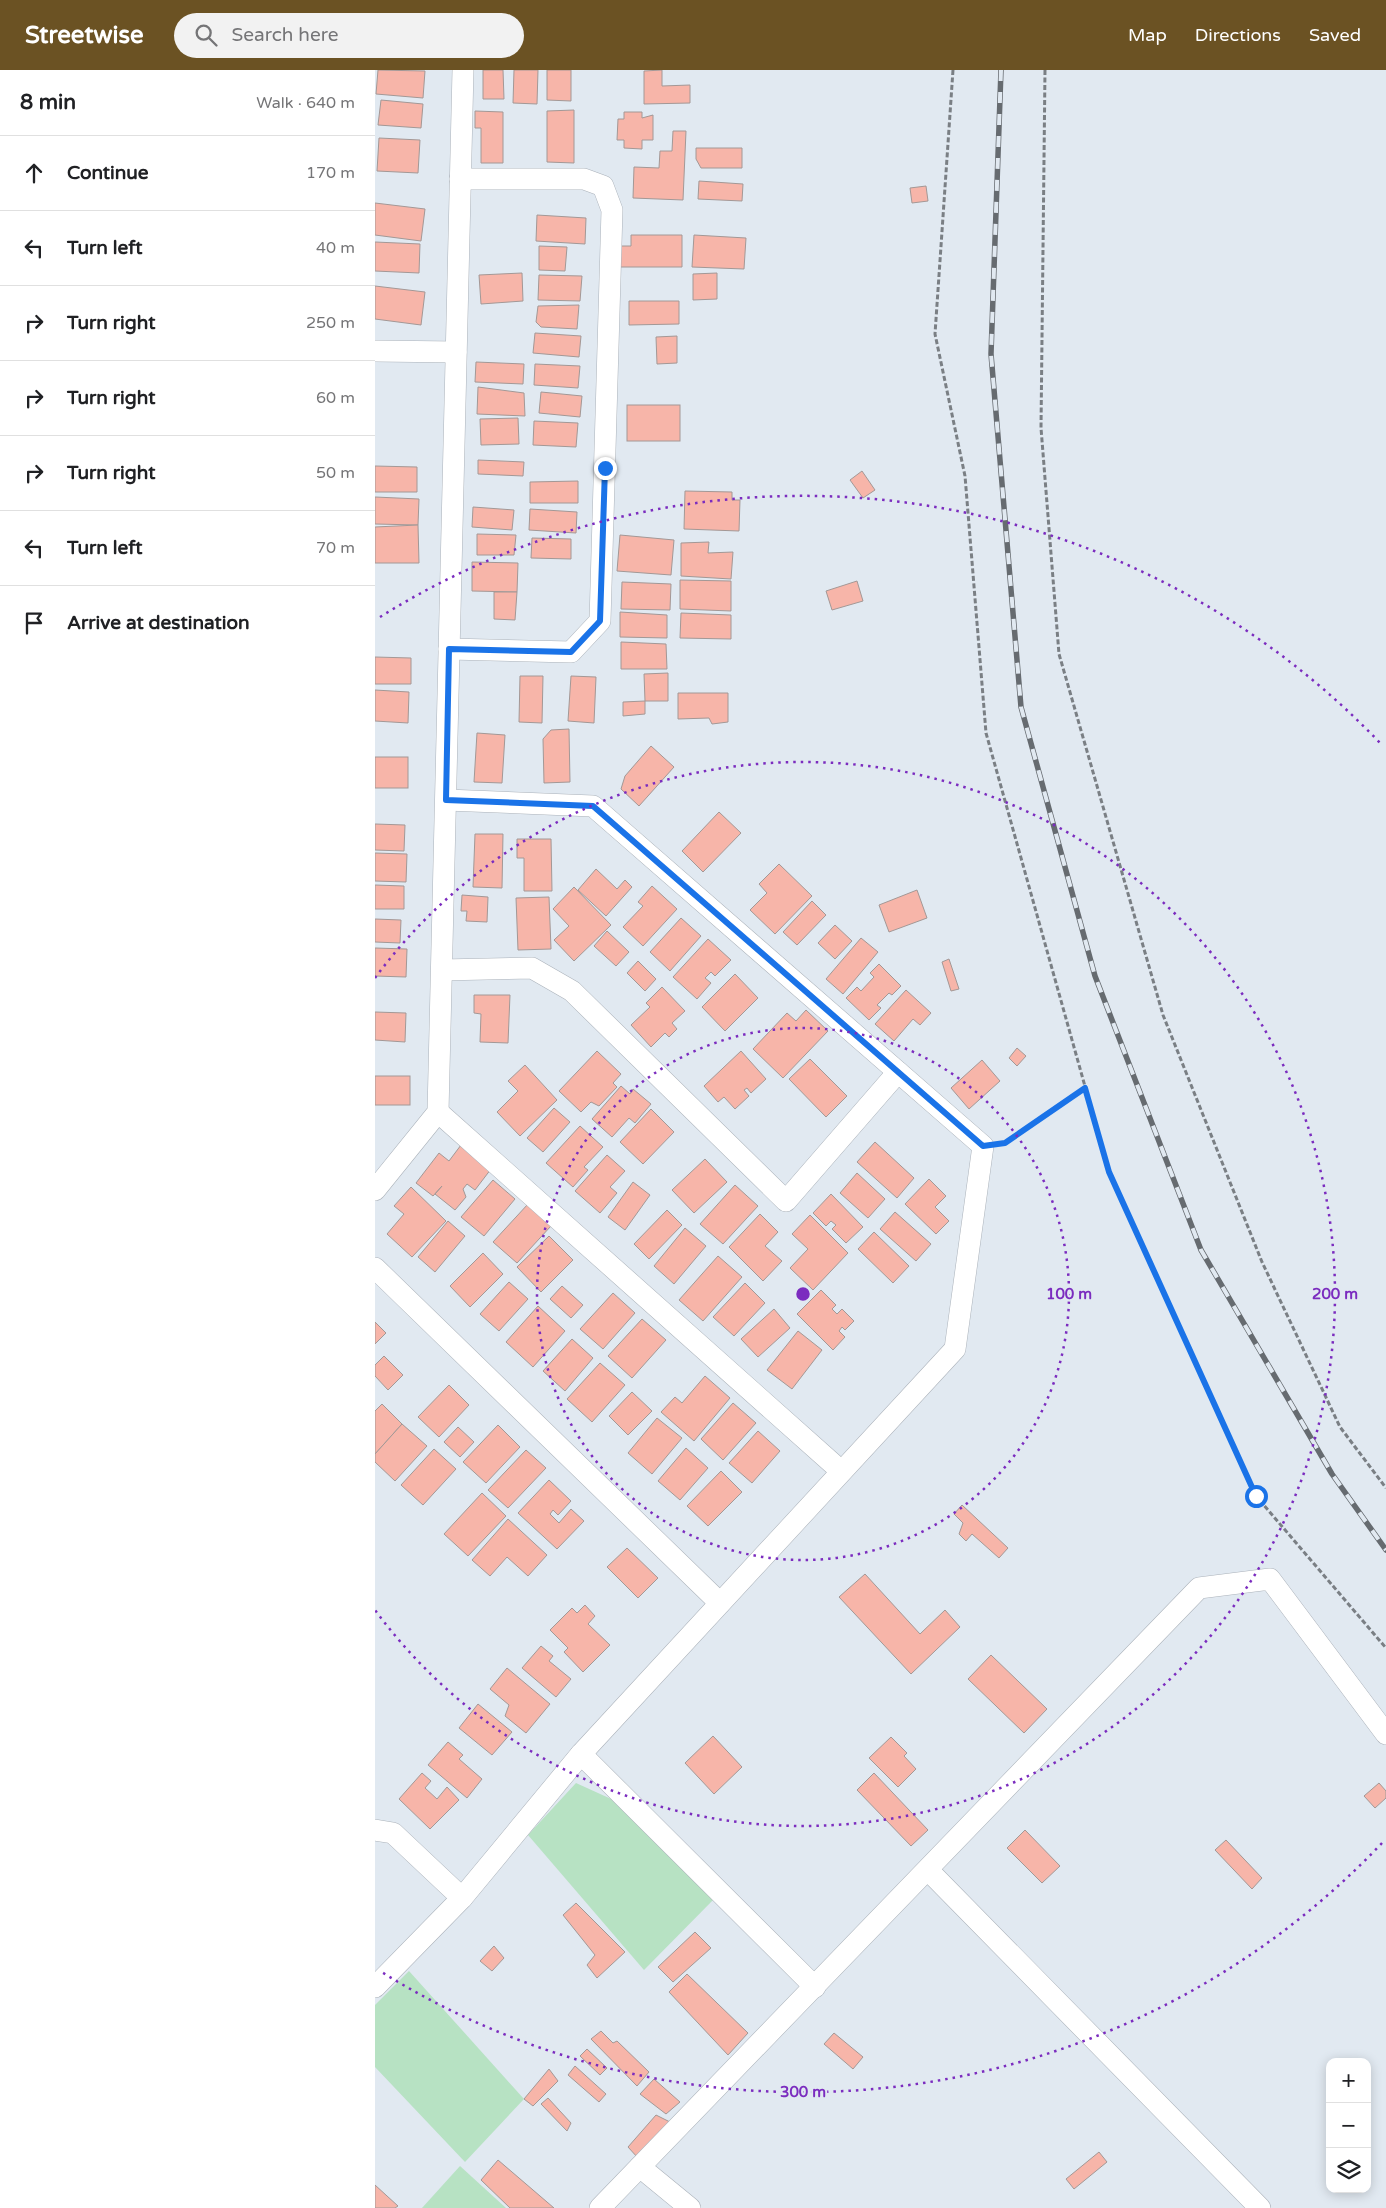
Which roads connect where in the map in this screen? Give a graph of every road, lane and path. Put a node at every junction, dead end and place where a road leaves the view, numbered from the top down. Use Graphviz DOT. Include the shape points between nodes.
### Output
graph roads {
  1 [pos="463,70"];
  2 [pos="953,70"];
  3 [pos="1045,70"];
  4 [pos="460,179"];
  5 [pos="375,351"];
  6 [pos="456,352"];
  7 [pos="449,649"];
  8 [pos="446,800"];
  9 [pos="442,970"];
  10 [pos="898,1072"];
  11 [pos="1085,1088"];
  12 [pos="438,1112"];
  13 [pos="983,1146"];
  14 [pos="375,1190"];
  15 [pos="375,1268"];
  16 [pos="841,1471"];
  17 [pos="1386,1488"];
  18 [pos="720,1602"];
  19 [pos="1386,1648"];
  20 [pos="1386,1734"];
  21 [pos="581,1754"];
  22 [pos="375,1830"];
  23 [pos="928,1870"];
  24 [pos="462,1898"];
  25 [pos="375,1987"];
  26 [pos="815,1987"];
  27 [pos="640,2167"];
  28 [pos="601,2208"];
  29 [pos="690,2208"];
  30 [pos="1260,2208"];
  1 -- 4 [label="street"];
  2 -- 11 [label="path" via="935,334 965,476 986,733"];
  3 -- 17 [label="path" via="1041,428 1059,654 1163,1015 1266,1271 1340,1428"];
  4 -- 6 [label="street"];
  4 -- 7 [label="street" via="584,179 603,186 612,210 600,621 571,652"];
  5 -- 6 [label="street"];
  6 -- 7 [label="street"];
  7 -- 8 [label="street"];
  8 -- 9 [label="street"];
  8 -- 10 [label="street" via="593,806"];
  9 -- 10 [label="street" via="532,968 572,991 785,1201"];
  9 -- 12 [label="street"];
  10 -- 13 [label="street"];
  11 -- 13 [label="path" via="1005,1143"];
  11 -- 19 [label="path" via="1109,1172 1256,1496"];
  12 -- 14 [label="street"];
  12 -- 16 [label="street"];
  13 -- 16 [label="street" via="955,1349"];
  15 -- 18 [label="street"];
  16 -- 18 [label="street"];
  18 -- 21 [label="street"];
  20 -- 23 [label="street" via="1269,1579 1199,1588"];
  21 -- 24 [label="street"];
  21 -- 26 [label="street"];
  22 -- 24 [label="street" via="393,1832"];
  23 -- 26 [label="street"];
  23 -- 30 [label="street"];
  24 -- 25 [label="street"];
  26 -- 27 [label="street"];
  27 -- 28 [label="street"];
  27 -- 29 [label="street"];
}
